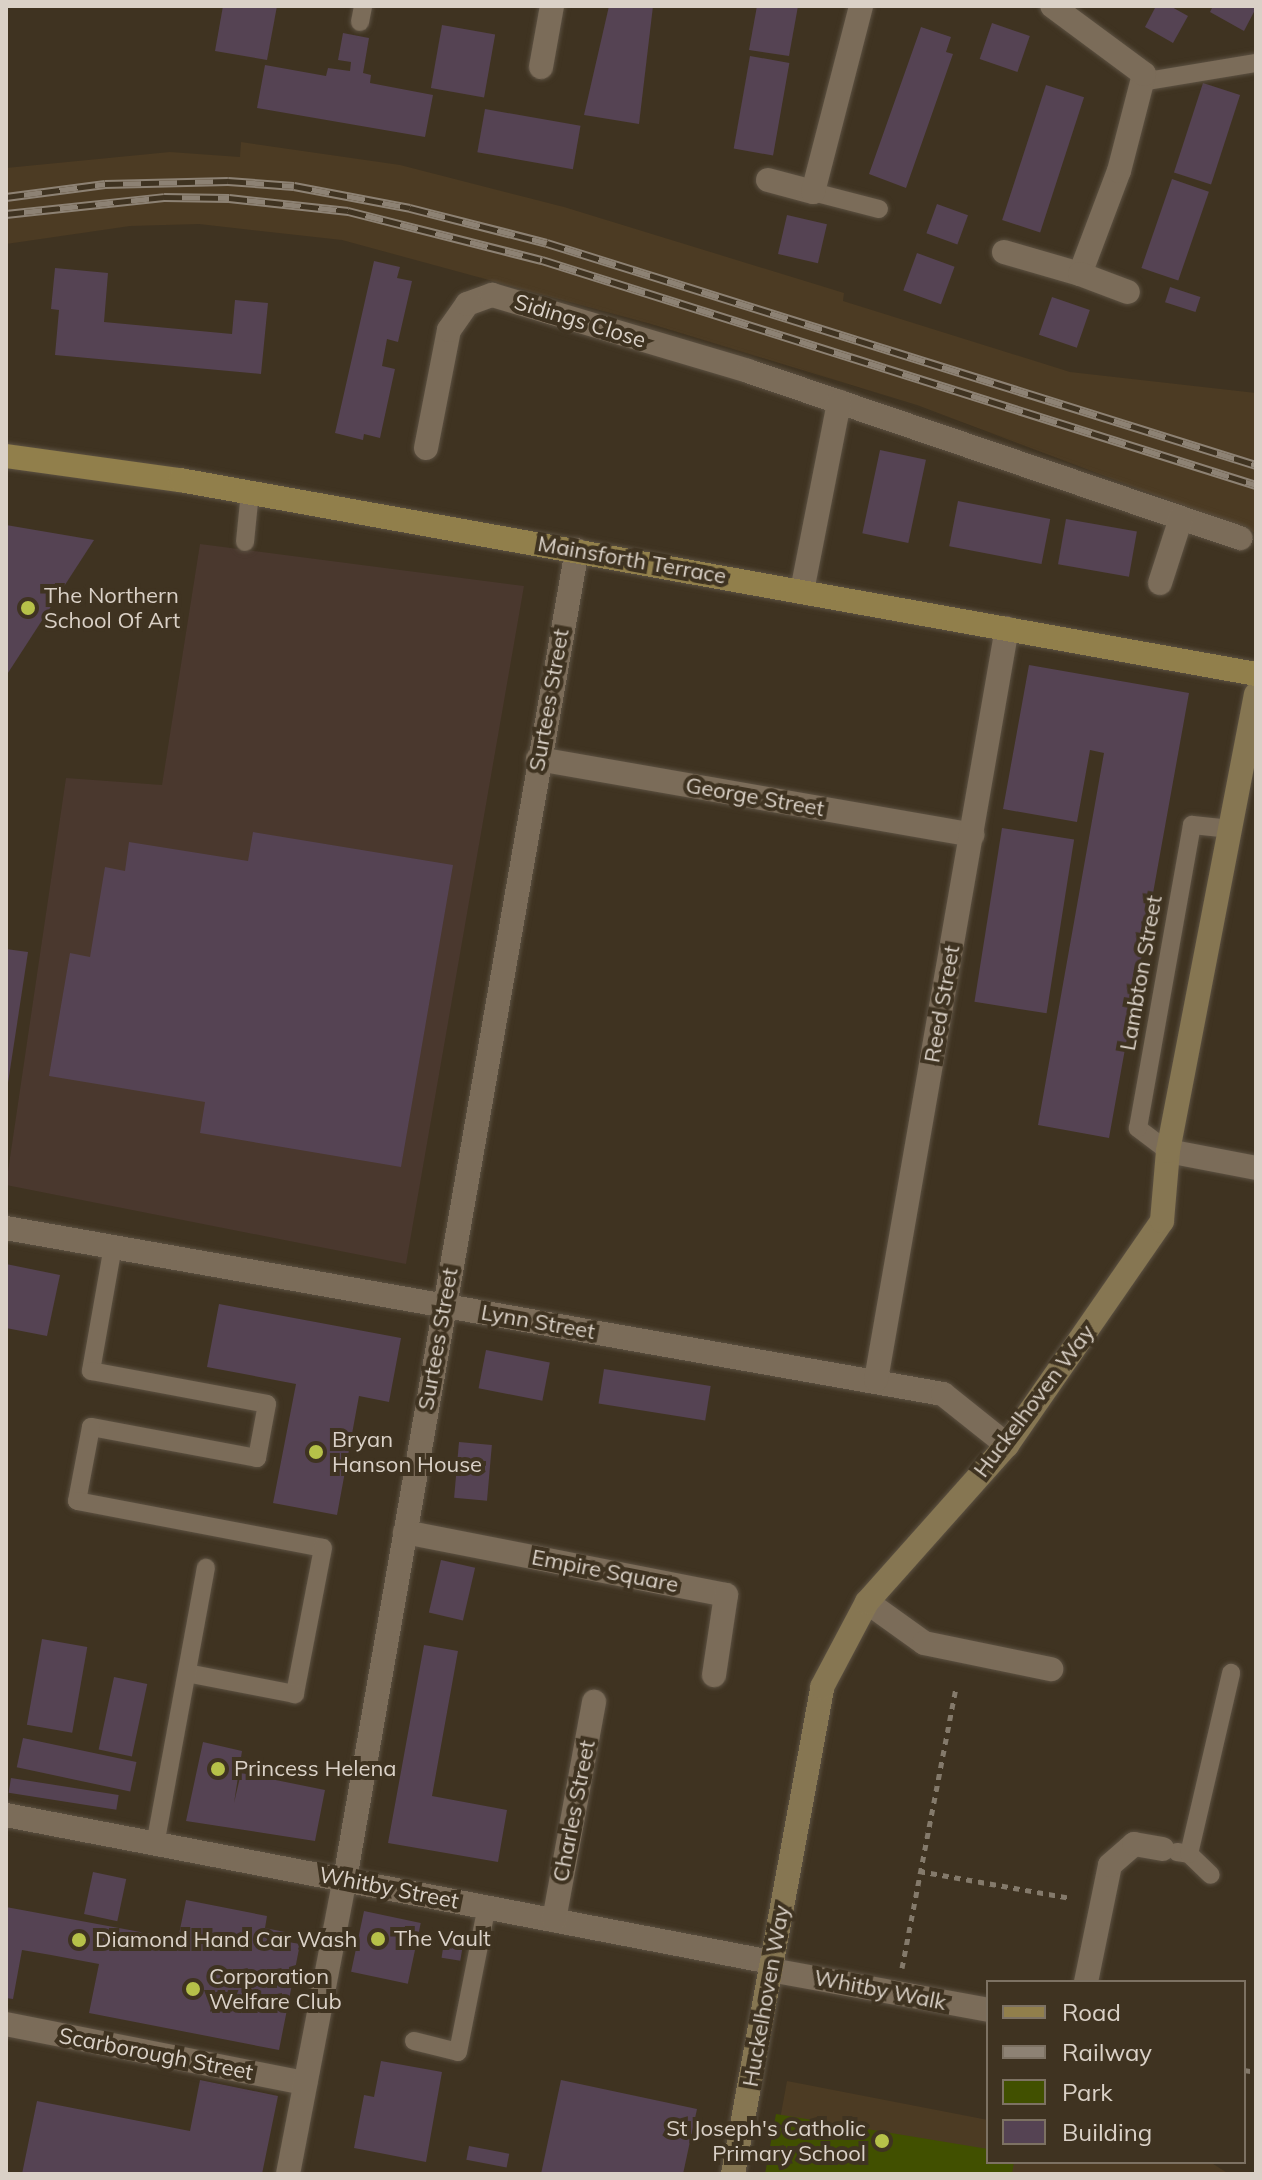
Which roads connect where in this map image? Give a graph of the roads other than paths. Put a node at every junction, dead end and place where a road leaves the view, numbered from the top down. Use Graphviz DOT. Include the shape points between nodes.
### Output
graph roads {
  1 [pos="552,6"];
  2 [pos="861,6"];
  3 [pos="1052,6"];
  4 [pos="1256,63"];
  5 [pos="541,67"];
  6 [pos="1142,82"];
  7 [pos="768,180"];
  8 [pos="813,192"];
  9 [pos="879,209"];
  10 [pos="1004,252"];
  11 [pos="1080,274"];
  12 [pos="1128,292"];
  13 [pos="839,402"];
  14 [pos="426,448"];
  15 [pos="6,456"];
  16 [pos="250,492"];
  17 [pos="1181,518"];
  18 [pos="1240,538"];
  19 [pos="245,542"];
  20 [pos="577,550"];
  21 [pos="1160,583"];
  22 [pos="802,591"];
  23 [pos="1007,628"];
  24 [pos="1256,674"];
  25 [pos="1256,694"];
  26 [pos="538,759"];
  27 [pos="1229,829"];
  28 [pos="972,835"];
  29 [pos="1168,1151"];
  30 [pos="1256,1168"];
  31 [pos="6,1228"];
  32 [pos="113,1246"];
  33 [pos="444,1306"];
  34 [pos="876,1380"];
  35 [pos="1007,1445"];
  36 [pos="405,1532"];
  37 [pos="206,1568"];
  38 [pos="867,1602"];
  39 [pos="1051,1669"];
  40 [pos="187,1673"];
  41 [pos="1231,1673"];
  42 [pos="714,1675"];
  43 [pos="594,1702"];
  44 [pos="6,1815"];
  45 [pos="155,1845"];
  46 [pos="1163,1849"];
  47 [pos="1189,1854"];
  48 [pos="1211,1875"];
  49 [pos="345,1879"];
  50 [pos="487,1906"];
  51 [pos="554,1920"];
  52 [pos="771,1966"];
  53 [pos="1086,1980"];
  54 [pos="986,2010"];
  55 [pos="6,2024"];
  56 [pos="414,2041"];
  57 [pos="305,2083"];
  58 [pos="288,2174"];
  59 [pos="733,2174"];
  1 -- 5 [label="street"];
  2 -- 8 [label="street"];
  3 -- 6 [label="street" via="1144,74"];
  4 -- 6 [label="lane"];
  6 -- 11 [label="street" via="1119,171"];
  7 -- 8 [label="street"];
  8 -- 9 [label="lane"];
  10 -- 11 [label="street"];
  11 -- 12 [label="street"];
  13 -- 14 [label="street, Sidings Close" via="492,295 467,304 449,330"];
  13 -- 17 [label="street, Sidings Close"];
  13 -- 22 [label="street"];
  15 -- 16 [label="main road, Mainsforth Terrace"];
  16 -- 19 [label="lane"];
  16 -- 20 [label="main road, Mainsforth Terrace"];
  17 -- 18 [label="street, Sidings Close"];
  17 -- 21 [label="street"];
  20 -- 22 [label="main road, Mainsforth Terrace"];
  20 -- 26 [label="street, Surtees Street"];
  22 -- 23 [label="main road, Mainsforth Terrace"];
  23 -- 24 [label="main road, Mainsforth Terrace"];
  23 -- 28 [label="street, Reed Street"];
  25 -- 27 [label="street, Huckelhoven Way"];
  26 -- 28 [label="street, George Street"];
  26 -- 33 [label="street, Surtees Street"];
  27 -- 29 [label="street, Huckelhoven Way"];
  27 -- 29 [label="lane, Lambton Street" via="1192,825 1138,1128"];
  28 -- 34 [label="street, Reed Street"];
  29 -- 30 [label="street"];
  29 -- 35 [label="street, Huckelhoven Way" via="1162,1221"];
  31 -- 32 [label="street, Lynn Street"];
  32 -- 33 [label="street, Lynn Street"];
  32 -- 40 [label="lane" via="91,1371 267,1404 257,1458 91,1427 77,1501 323,1548 295,1694"];
  33 -- 34 [label="street, Lynn Street"];
  33 -- 36 [label="street, Surtees Street"];
  34 -- 35 [label="street, Lynn Street" via="943,1394"];
  35 -- 38 [label="street, Huckelhoven Way"];
  36 -- 42 [label="street, Empire Square" via="726,1595"];
  36 -- 49 [label="street, Surtees Street"];
  37 -- 40 [label="lane"];
  38 -- 39 [label="street" via="924,1643"];
  38 -- 52 [label="street, Huckelhoven Way" via="822,1687"];
  40 -- 45 [label="lane"];
  41 -- 47 [label="lane"];
  43 -- 51 [label="street, Charles Street"];
  44 -- 45 [label="street, Whitby Street"];
  45 -- 49 [label="street, Whitby Street"];
  46 -- 47 [label="lane"];
  46 -- 53 [label="street" via="1134,1844 1110,1865"];
  47 -- 48 [label="lane"];
  49 -- 50 [label="street, Whitby Street"];
  49 -- 57 [label="street, Surtees Street"];
  50 -- 51 [label="street, Whitby Street"];
  50 -- 56 [label="lane" via="458,2052"];
  51 -- 52 [label="street, Whitby Street"];
  52 -- 54 [label="street, Whitby Walk"];
  52 -- 59 [label="street, Huckelhoven Way"];
  55 -- 57 [label="street, Scarborough Street"];
  57 -- 58 [label="street, Surtees Street"];
}
